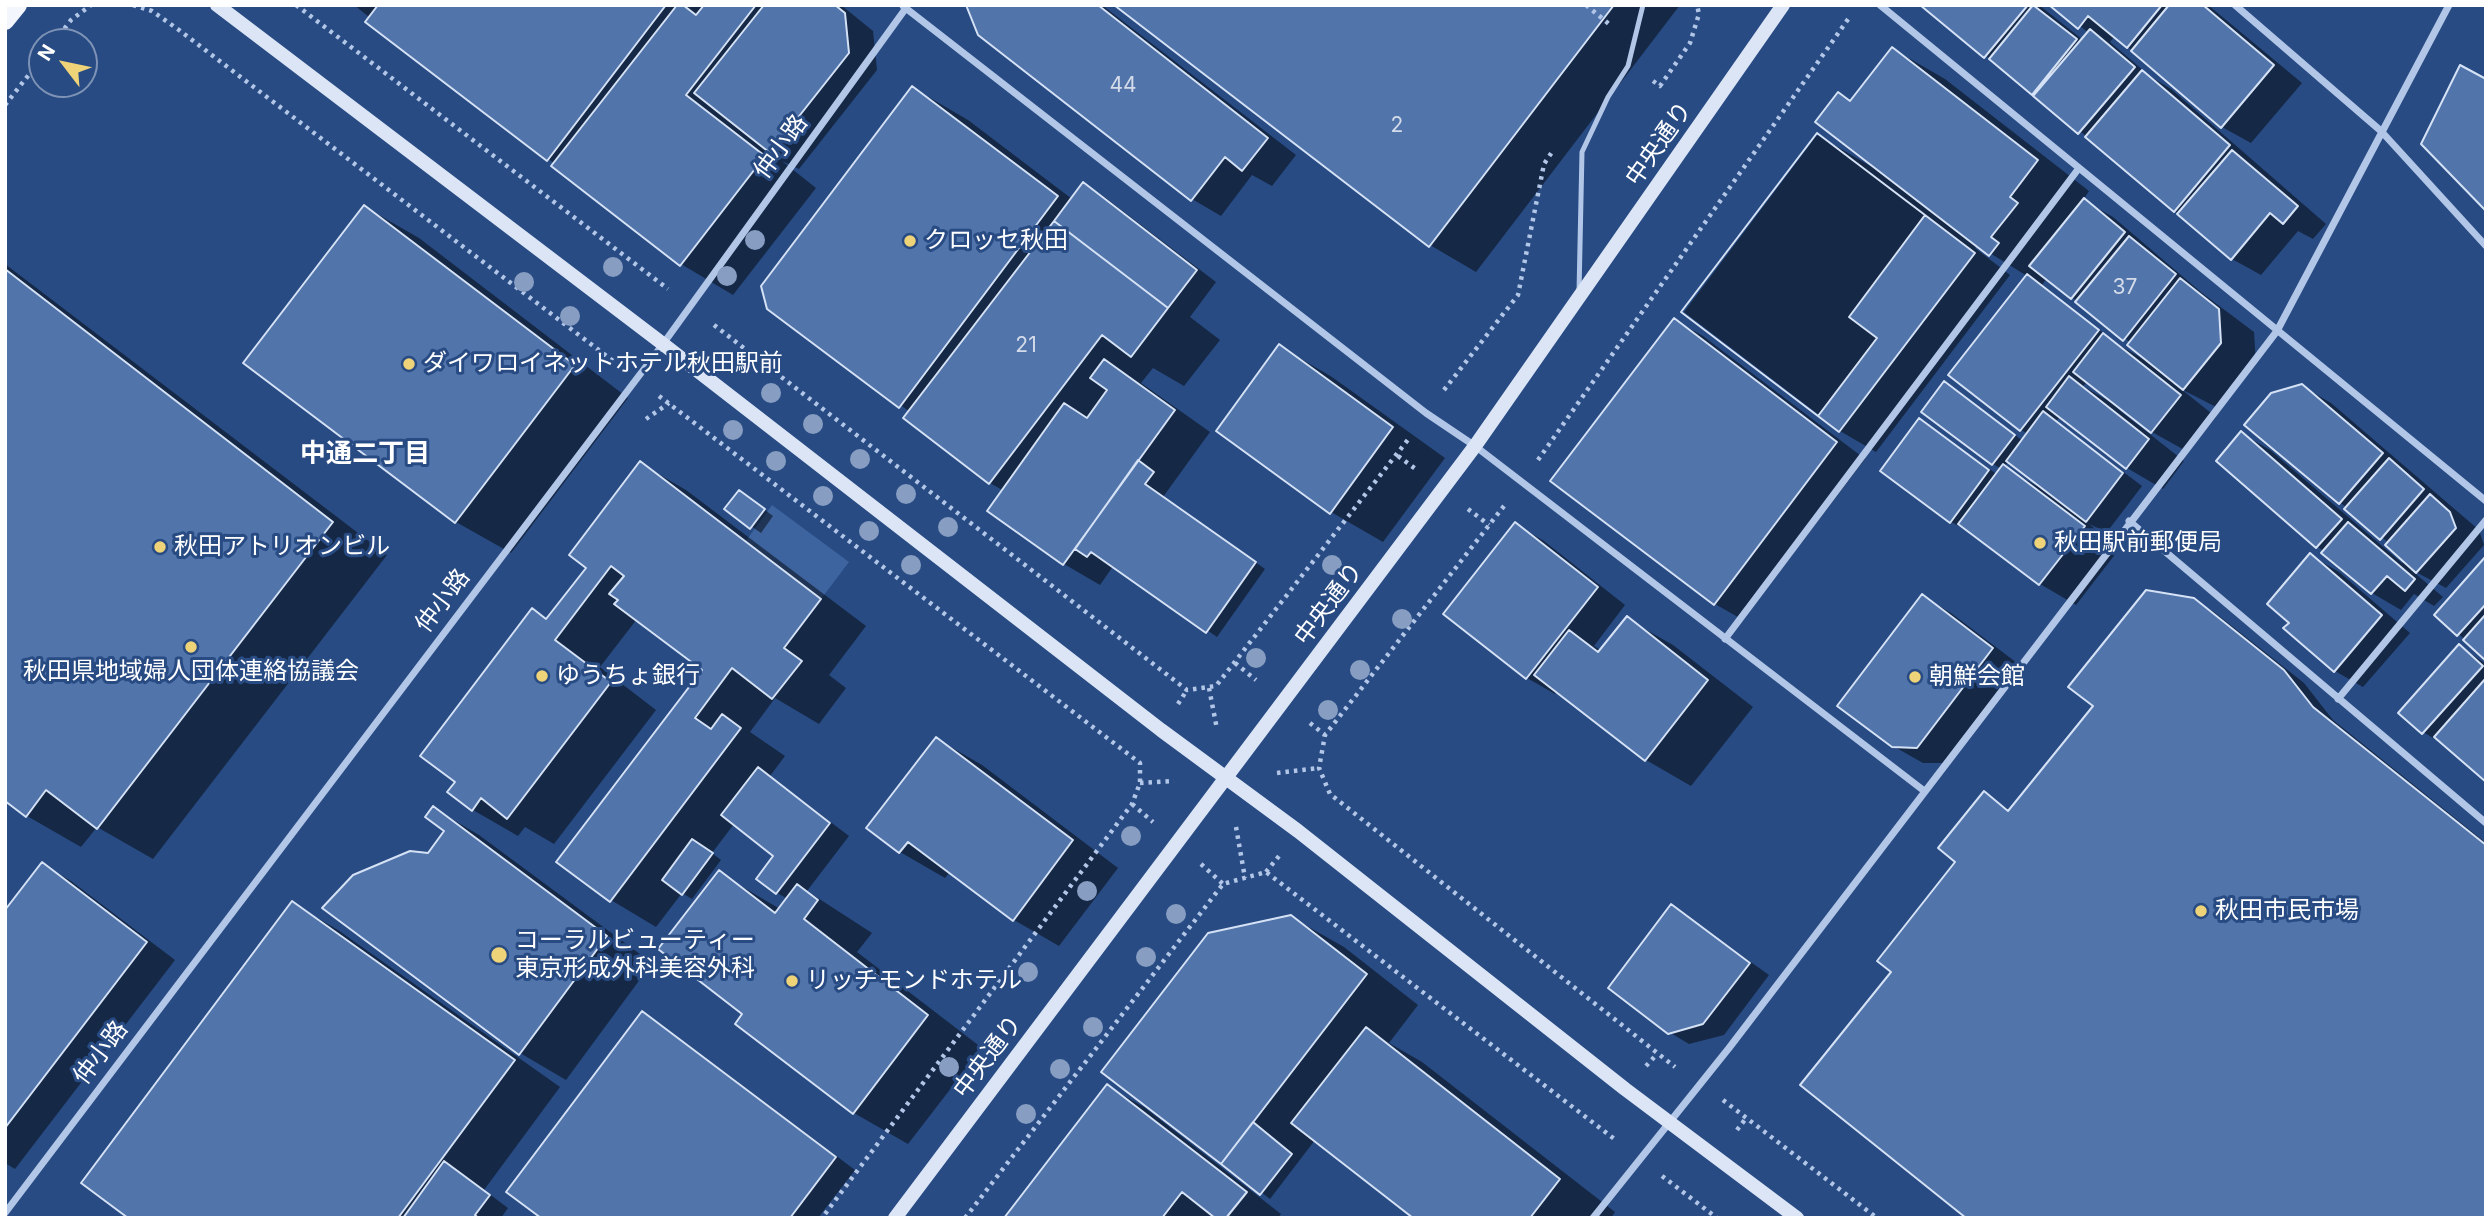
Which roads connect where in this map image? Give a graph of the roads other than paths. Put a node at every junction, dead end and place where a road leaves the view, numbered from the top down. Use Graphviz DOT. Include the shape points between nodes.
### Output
graph roads {
  1 [pos="18,5"];
  2 [pos="217,5"];
  3 [pos="1643,5"];
  4 [pos="1783,5"];
  5 [pos="1881,5"];
  6 [pos="2235,5"];
  7 [pos="2449,5"];
  8 [pos="904,6"];
  9 [pos="5,21"];
  10 [pos="2381,131"];
  11 [pos="2079,168"];
  12 [pos="2486,246"];
  13 [pos="1578,299"];
  14 [pos="2277,331"];
  15 [pos="663,344"];
  16 [pos="1475,446"];
  17 [pos="2486,501"];
  18 [pos="2486,520"];
  19 [pos="2129,521"];
  20 [pos="1725,639"];
  21 [pos="2339,699"];
  22 [pos="1227,779"];
  23 [pos="1923,790"];
  24 [pos="2486,823"];
  25 [pos="1669,1121"];
  26 [pos="5,1213"];
  27 [pos="896,1217"];
  28 [pos="1593,1218"];
  29 [pos="1797,1218"];
  1 -- 9 [label="main road"];
  2 -- 15 [label="street"];
  3 -- 13 [label="lane" via="1628,66 1582,152"];
  4 -- 13 [label="street, 中央通り"];
  5 -- 11 [label="street"];
  6 -- 10 [label="street"];
  7 -- 10 [label="street"];
  8 -- 15 [label="street, 仲小路"];
  8 -- 16 [label="street" via="1426,413"];
  10 -- 12 [label="street"];
  10 -- 14 [label="street"];
  11 -- 14 [label="street"];
  11 -- 20 [label="street"];
  13 -- 16 [label="street, 中央通り"];
  14 -- 17 [label="street"];
  14 -- 19 [label="street"];
  15 -- 22 [label="street"];
  15 -- 26 [label="street, 仲小路"];
  16 -- 20 [label="street"];
  16 -- 22 [label="street, 中央通り"];
  18 -- 21 [label="street"];
  19 -- 21 [label="street"];
  19 -- 23 [label="street"];
  20 -- 23 [label="street"];
  21 -- 24 [label="street"];
  22 -- 25 [label="street"];
  22 -- 27 [label="street, 中央通り"];
  23 -- 25 [label="street"];
  25 -- 28 [label="street"];
  25 -- 29 [label="street"];
}
